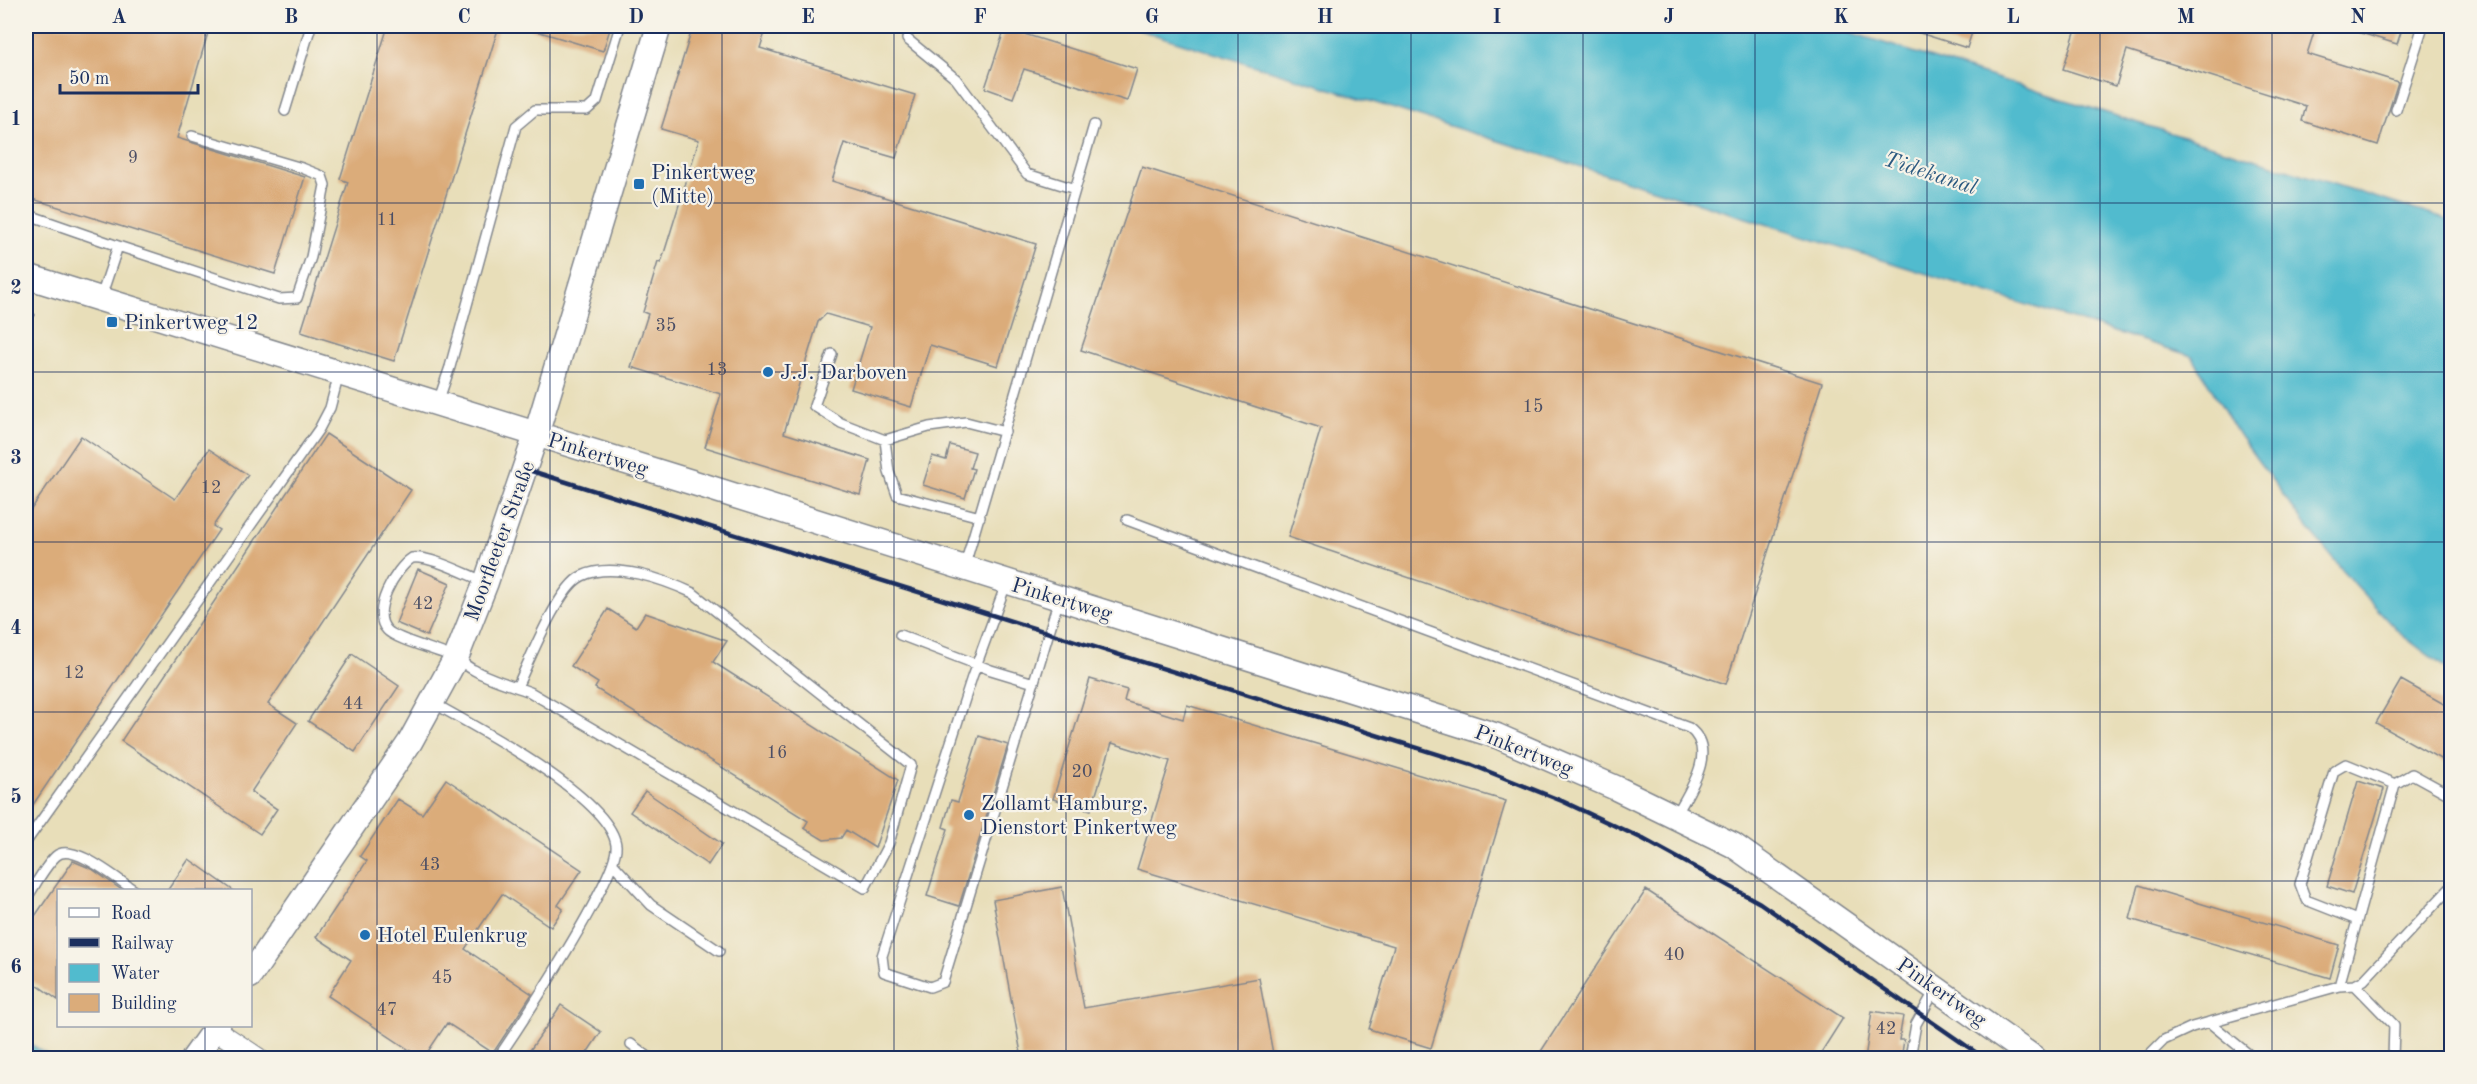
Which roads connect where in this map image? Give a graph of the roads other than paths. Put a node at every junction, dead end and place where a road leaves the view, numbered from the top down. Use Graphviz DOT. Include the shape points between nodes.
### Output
graph roads {
  1 [pos="311,26"];
  2 [pos="620,26"];
  3 [pos="659,26"];
  4 [pos="2423,26"];
  5 [pos="907,39"];
  6 [pos="2396,110"];
  7 [pos="285,111"];
  8 [pos="1095,125"];
  9 [pos="192,136"];
  10 [pos="1076,189"];
  11 [pos="26,214"];
  12 [pos="118,246"];
  13 [pos="26,276"];
  14 [pos="101,299"];
  15 [pos="832,354"];
  16 [pos="339,374"];
  17 [pos="437,404"];
  18 [pos="1005,432"];
  19 [pos="536,435"];
  20 [pos="885,440"];
  21 [pos="981,517"];
  22 [pos="1127,520"];
  23 [pos="964,568"];
  24 [pos="1007,581"];
  25 [pos="486,582"];
  26 [pos="1060,598"];
  27 [pos="900,635"];
  28 [pos="456,658"];
  29 [pos="976,665"];
  30 [pos="1034,683"];
  31 [pos="517,687"];
  32 [pos="433,703"];
  33 [pos="2395,784"];
  34 [pos="2451,796"];
  35 [pos="1675,817"];
  36 [pos="26,842"];
  37 [pos="614,865"];
  38 [pos="2451,886"];
  39 [pos="131,889"];
  40 [pos="26,899"];
  41 [pos="2357,920"];
  42 [pos="719,951"];
  43 [pos="252,972"];
  44 [pos="2355,985"];
  45 [pos="2339,986"];
  46 [pos="1936,988"];
  47 [pos="2209,1022"];
  48 [pos="216,1028"];
  49 [pos="631,1044"];
  50 [pos="2030,1057"];
  51 [pos="194,1059"];
  52 [pos="258,1059"];
  53 [pos="498,1059"];
  54 [pos="650,1059"];
  55 [pos="1910,1059"];
  56 [pos="2146,1059"];
  57 [pos="2253,1059"];
  58 [pos="2392,1059"];
  1 -- 7 [label="lane"];
  2 -- 17 [label="lane" via="597,100 587,110 535,110 516,126"];
  3 -- 19 [label="street, Moorfleeter Straße"];
  4 -- 6 [label="lane"];
  5 -- 10 [label="lane" via="956,79 1027,174"];
  8 -- 10 [label="lane"];
  9 -- 12 [label="lane" via="322,176 326,185 311,257 297,298 279,299"];
  10 -- 18 [label="lane"];
  11 -- 12 [label="lane"];
  12 -- 14 [label="lane"];
  13 -- 14 [label="street, Pinkertweg"];
  14 -- 16 [label="street, Pinkertweg"];
  15 -- 20 [label="lane" via="814,406 841,423"];
  16 -- 17 [label="street, Pinkertweg"];
  16 -- 36 [label="lane" via="330,408 319,429"];
  17 -- 19 [label="street, Pinkertweg"];
  18 -- 20 [label="lane" via="966,422 929,427"];
  18 -- 21 [label="lane"];
  19 -- 23 [label="street, Pinkertweg"];
  19 -- 25 [label="street, Moorfleeter Straße"];
  20 -- 21 [label="lane" via="897,495"];
  21 -- 23 [label="lane"];
  22 -- 35 [label="lane" via="1689,728 1698,735 1702,759"];
  23 -- 24 [label="street, Pinkertweg"];
  24 -- 26 [label="street, Pinkertweg"];
  24 -- 29 [label="lane"];
  25 -- 28 [label="street, Moorfleeter Straße"];
  25 -- 28 [label="lane" via="412,558 382,602 381,620 387,630"];
  26 -- 30 [label="lane"];
  26 -- 35 [label="street, Pinkertweg" via="1497,736"];
  27 -- 29 [label="lane"];
  28 -- 31 [label="lane" via="475,671"];
  28 -- 32 [label="street, Moorfleeter Straße"];
  29 -- 30 [label="lane"];
  29 -- 30 [label="lane" via="882,956 884,972 930,987 943,982"];
  31 -- 31 [label="lane" via="865,888 889,843 911,765 693,593 663,579 606,570 580,576 559,599"];
  32 -- 37 [label="lane" via="539,765 601,815 616,844"];
  32 -- 43 [label="street, Moorfleeter Straße"];
  33 -- 34 [label="lane" via="2412,774"];
  33 -- 41 [label="lane"];
  33 -- 41 [label="lane" via="2346,764 2334,771 2300,884 2306,900"];
  35 -- 46 [label="street, Pinkertweg" via="1733,846"];
  37 -- 42 [label="lane" via="651,905"];
  37 -- 53 [label="lane" via="557,967"];
  38 -- 44 [label="lane" via="2371,973"];
  39 -- 40 [label="lane" via="78,854 65,851 56,856"];
  41 -- 45 [label="lane"];
  44 -- 45 [label="lane"];
  44 -- 58 [label="lane" via="2394,1024"];
  45 -- 47 [label="lane"];
  46 -- 50 [label="street, Pinkertweg"];
  46 -- 55 [label="lane" via="1916,1024"];
  47 -- 56 [label="lane" via="2178,1032"];
  47 -- 57 [label="lane"];
  48 -- 51 [label="street"];
  48 -- 52 [label="street"];
  49 -- 54 [label="lane"];
}
